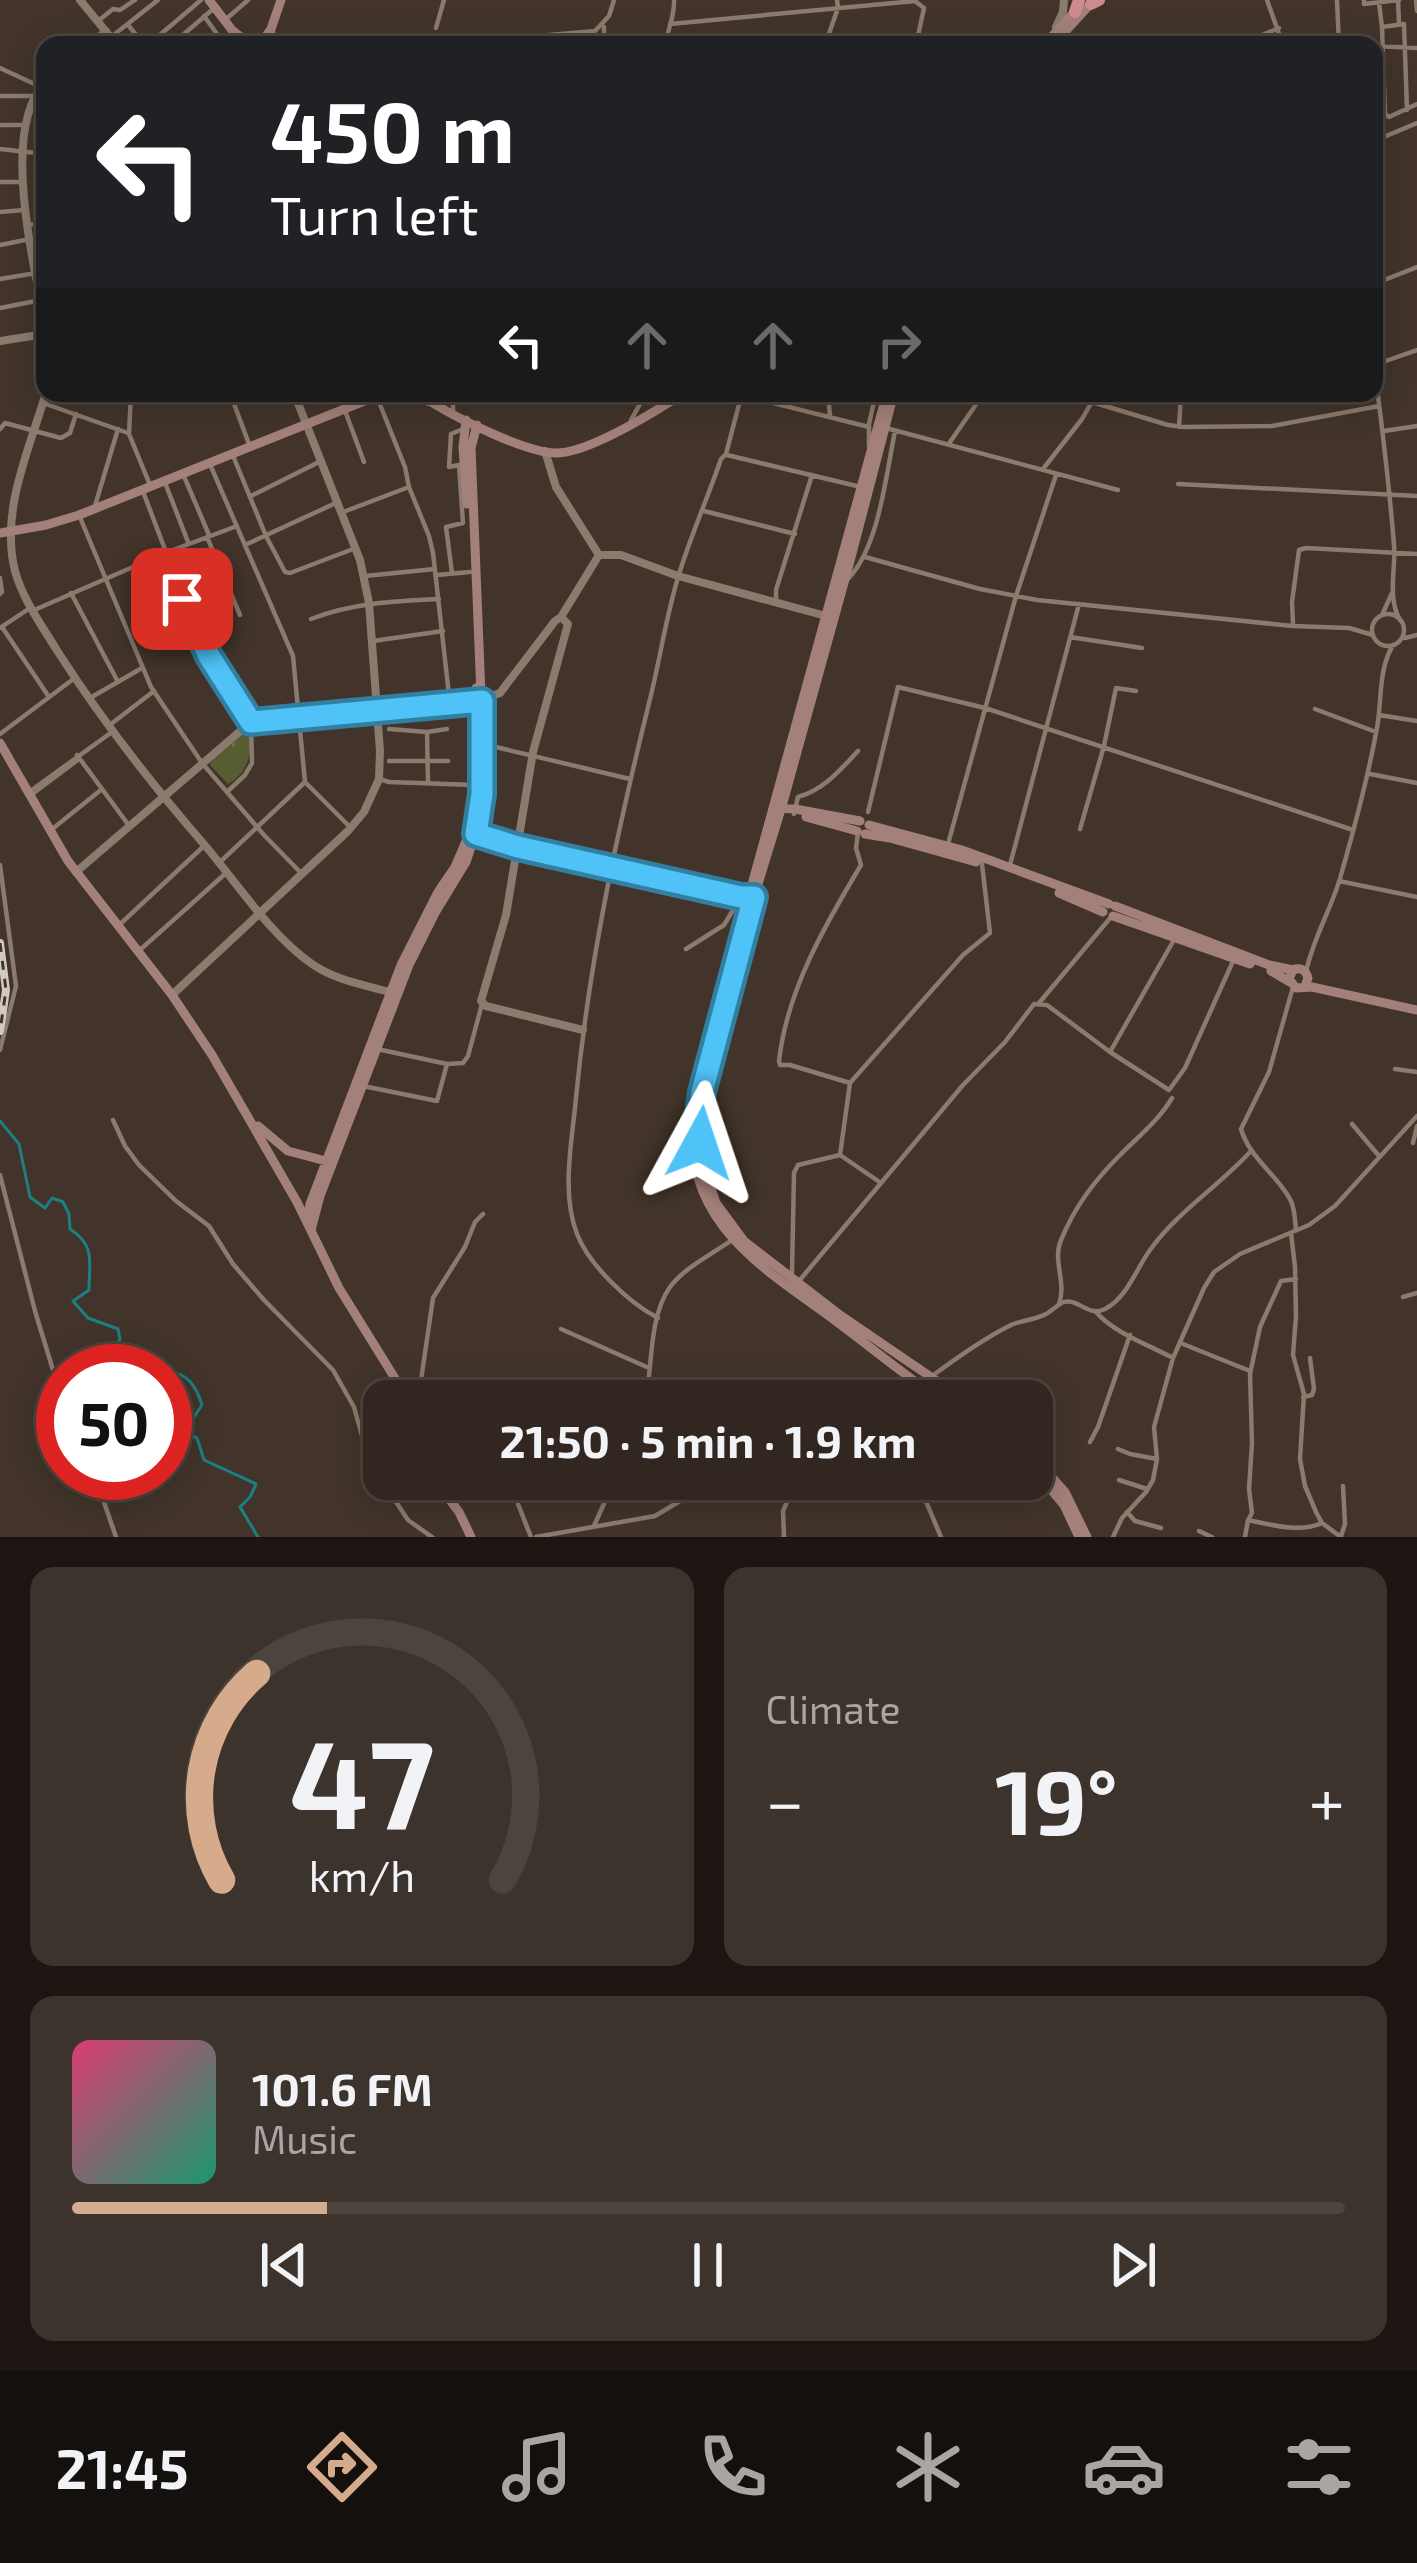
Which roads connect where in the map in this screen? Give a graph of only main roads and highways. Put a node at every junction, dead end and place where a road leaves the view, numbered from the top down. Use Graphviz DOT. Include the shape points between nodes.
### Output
graph roads {
  1 [pos="281,0"];
  2 [pos="208,3"];
  3 [pos="1087,3"];
  4 [pos="247,36"];
  5 [pos="265,36"];
  6 [pos="1054,36"];
  7 [pos="1054,36"];
  8 [pos="360,402"];
  9 [pos="430,402"];
  10 [pos="668,402"];
  11 [pos="888,402"];
  12 [pos="891,402"];
  13 [pos="469,424"];
  14 [pos="5,532"];
  15 [pos="478,702"];
  16 [pos="0,738"];
  17 [pos="776,811"];
  18 [pos="863,828"];
  19 [pos="473,833"];
  20 [pos="747,897"];
  21 [pos="1109,912"];
  22 [pos="1299,977"];
  23 [pos="1417,1007"];
  24 [pos="247,1114"];
  25 [pos="326,1161"];
  26 [pos="309,1226"];
  27 [pos="933,1377"];
  28 [pos="400,1380"];
  29 [pos="913,1380"];
  30 [pos="930,1380"];
  31 [pos="937,1380"];
  32 [pos="1053,1478"];
  33 [pos="1053,1492"];
  34 [pos="450,1500"];
  35 [pos="471,1537"];
  36 [pos="1083,1537"];
  1 -- 5 [label="main road"];
  2 -- 4 [label="main road"];
  3 -- 6 [label="main road"];
  3 -- 7 [label="main road"];
  8 -- 14 [label="main road" via="79,515"];
  9 -- 13 [label="main road"];
  10 -- 13 [label="main road" via="573,451 545,451"];
  11 -- 17 [label="main road"];
  12 -- 17 [label="main road" via="890,429"];
  13 -- 15 [label="main road"];
  13 -- 15 [label="main road"];
  15 -- 19 [label="main road"];
  15 -- 19 [label="main road" via="481,807"];
  16 -- 24 [label="main road" via="76,872 172,995"];
  17 -- 18 [label="main road"];
  17 -- 20 [label="main road"];
  18 -- 21 [label="main road"];
  18 -- 21 [label="main road" via="962,850"];
  19 -- 25 [label="main road" via="390,992"];
  19 -- 26 [label="main road" via="466,862 416,950"];
  20 -- 27 [label="main road" via="699,1113 716,1202 744,1241"];
  20 -- 29 [label="main road" via="692,1110 703,1187 750,1258"];
  21 -- 22 [label="main road"];
  21 -- 22 [label="main road"];
  22 -- 23 [label="main road"];
  24 -- 25 [label="main road" via="288,1151"];
  24 -- 26 [label="main road"];
  25 -- 26 [label="main road"];
  26 -- 28 [label="main road"];
  27 -- 30 [label="main road"];
  27 -- 31 [label="main road"];
  32 -- 36 [label="main road"];
  33 -- 36 [label="main road"];
  34 -- 35 [label="main road"];
}
